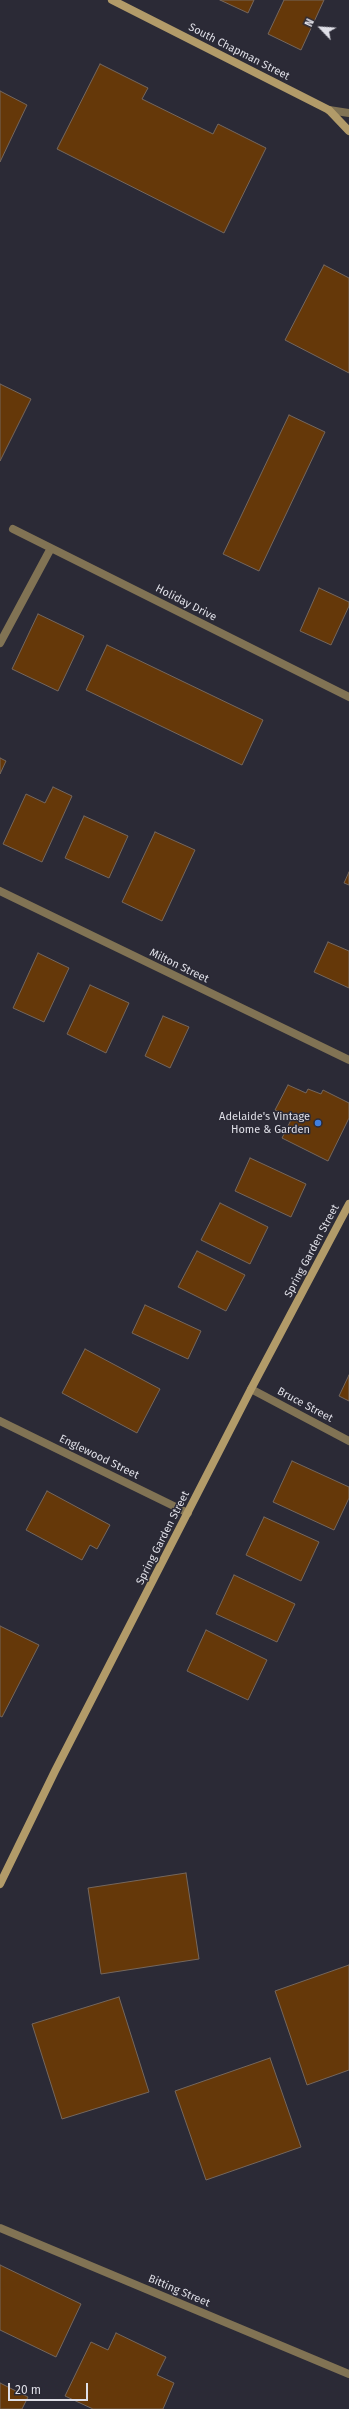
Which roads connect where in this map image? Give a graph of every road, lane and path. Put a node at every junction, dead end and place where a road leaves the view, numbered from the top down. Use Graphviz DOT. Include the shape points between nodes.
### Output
graph roads {
  1 [pos="112,0"];
  2 [pos="330,110"];
  3 [pos="349,113"];
  4 [pos="349,131"];
  5 [pos="13,528"];
  6 [pos="51,548"];
  7 [pos="0,643"];
  8 [pos="349,697"];
  9 [pos="0,891"];
  10 [pos="349,1060"];
  11 [pos="349,1204"];
  12 [pos="251,1389"];
  13 [pos="0,1420"];
  14 [pos="349,1441"];
  15 [pos="188,1513"];
  16 [pos="0,1882"];
  17 [pos="0,2228"];
  18 [pos="349,2374"];
  1 -- 2 [label="main road, South Chapman Street"];
  2 -- 3 [label="street"];
  2 -- 4 [label="main road, South Chapman Street"];
  5 -- 6 [label="street, Holiday Drive"];
  6 -- 7 [label="street"];
  6 -- 8 [label="street, Holiday Drive"];
  9 -- 10 [label="street, Milton Street"];
  11 -- 12 [label="main road, Spring Garden Street"];
  12 -- 14 [label="street, Bruce Street"];
  12 -- 15 [label="main road, Spring Garden Street"];
  13 -- 15 [label="street, Englewood Street"];
  15 -- 16 [label="main road, Spring Garden Street"];
  17 -- 18 [label="street, Bitting Street"];
}
